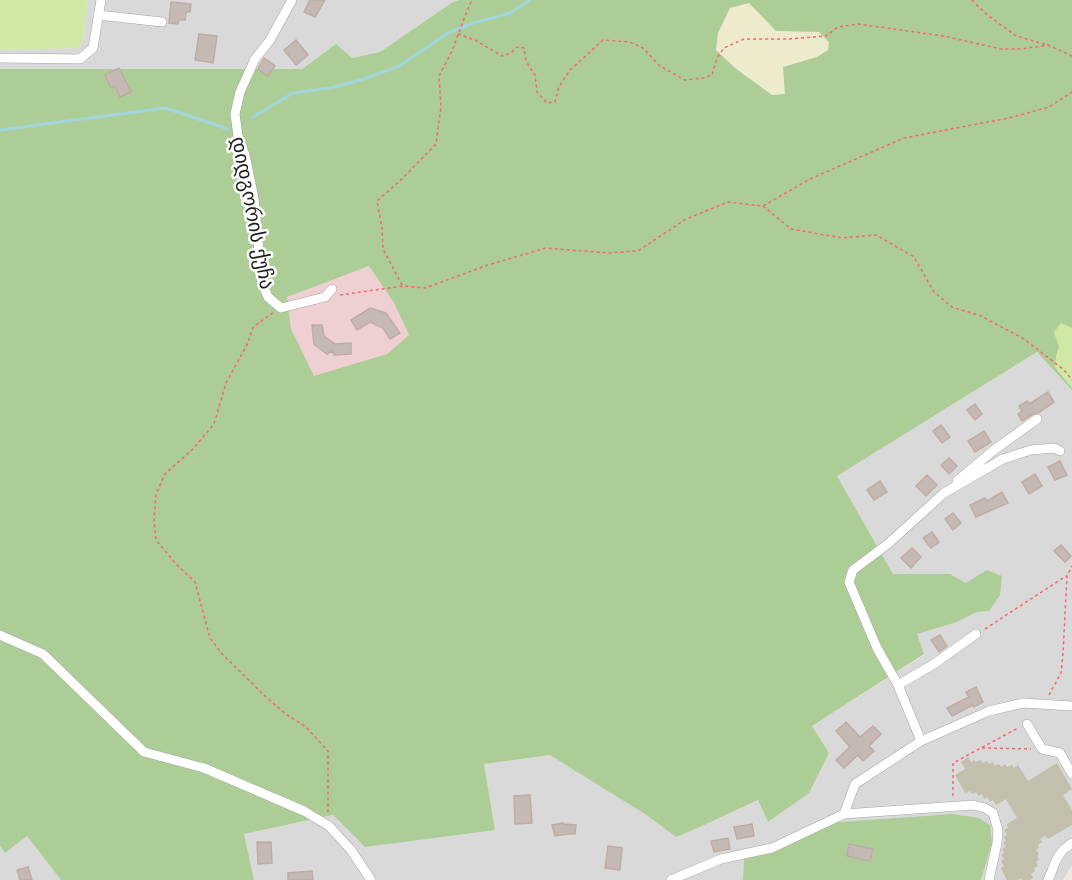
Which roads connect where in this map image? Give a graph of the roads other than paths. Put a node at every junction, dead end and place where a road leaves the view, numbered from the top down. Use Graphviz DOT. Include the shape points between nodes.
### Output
graph roads {
  1 [pos="101,0"];
  2 [pos="292,0"];
  3 [pos="98,15"];
  4 [pos="162,22"];
  5 [pos="0,58"];
  6 [pos="332,289"];
  7 [pos="1037,419"];
  8 [pos="1060,451"];
  9 [pos="944,493"];
  10 [pos="976,634"];
  11 [pos="0,635"];
  12 [pos="898,685"];
  13 [pos="1072,706"];
  14 [pos="1027,724"];
  15 [pos="921,741"];
  16 [pos="1072,774"];
  17 [pos="844,814"];
  18 [pos="1072,843"];
  19 [pos="674,879"];
  20 [pos="370,880"];
  21 [pos="989,880"];
  22 [pos="1048,880"];
  1 -- 3 [label="street"];
  2 -- 6 [label="street, დიდგორის ქუჩა" via="255,59 240,92 235,114 238,136 254,199 262,283 268,297 281,308 325,297"];
  3 -- 4 [label="street"];
  3 -- 5 [label="street" via="93,48 80,59"];
  7 -- 9 [label="street"];
  8 -- 9 [label="street" via="1031,450 1003,459"];
  9 -- 12 [label="street" via="853,570 849,582 877,648"];
  10 -- 12 [label="street"];
  11 -- 20 [label="street" via="43,654 144,752 204,768 304,811 328,826 351,850"];
  12 -- 15 [label="street"];
  13 -- 15 [label="street" via="1023,703 989,711"];
  14 -- 16 [label="street" via="1041,749 1060,753"];
  15 -- 17 [label="street" via="855,784"];
  17 -- 19 [label="street" via="772,848 721,859"];
  17 -- 21 [label="street" via="973,805 985,808 993,813 998,830"];
  18 -- 22 [label="street" via="1057,856"];
}
